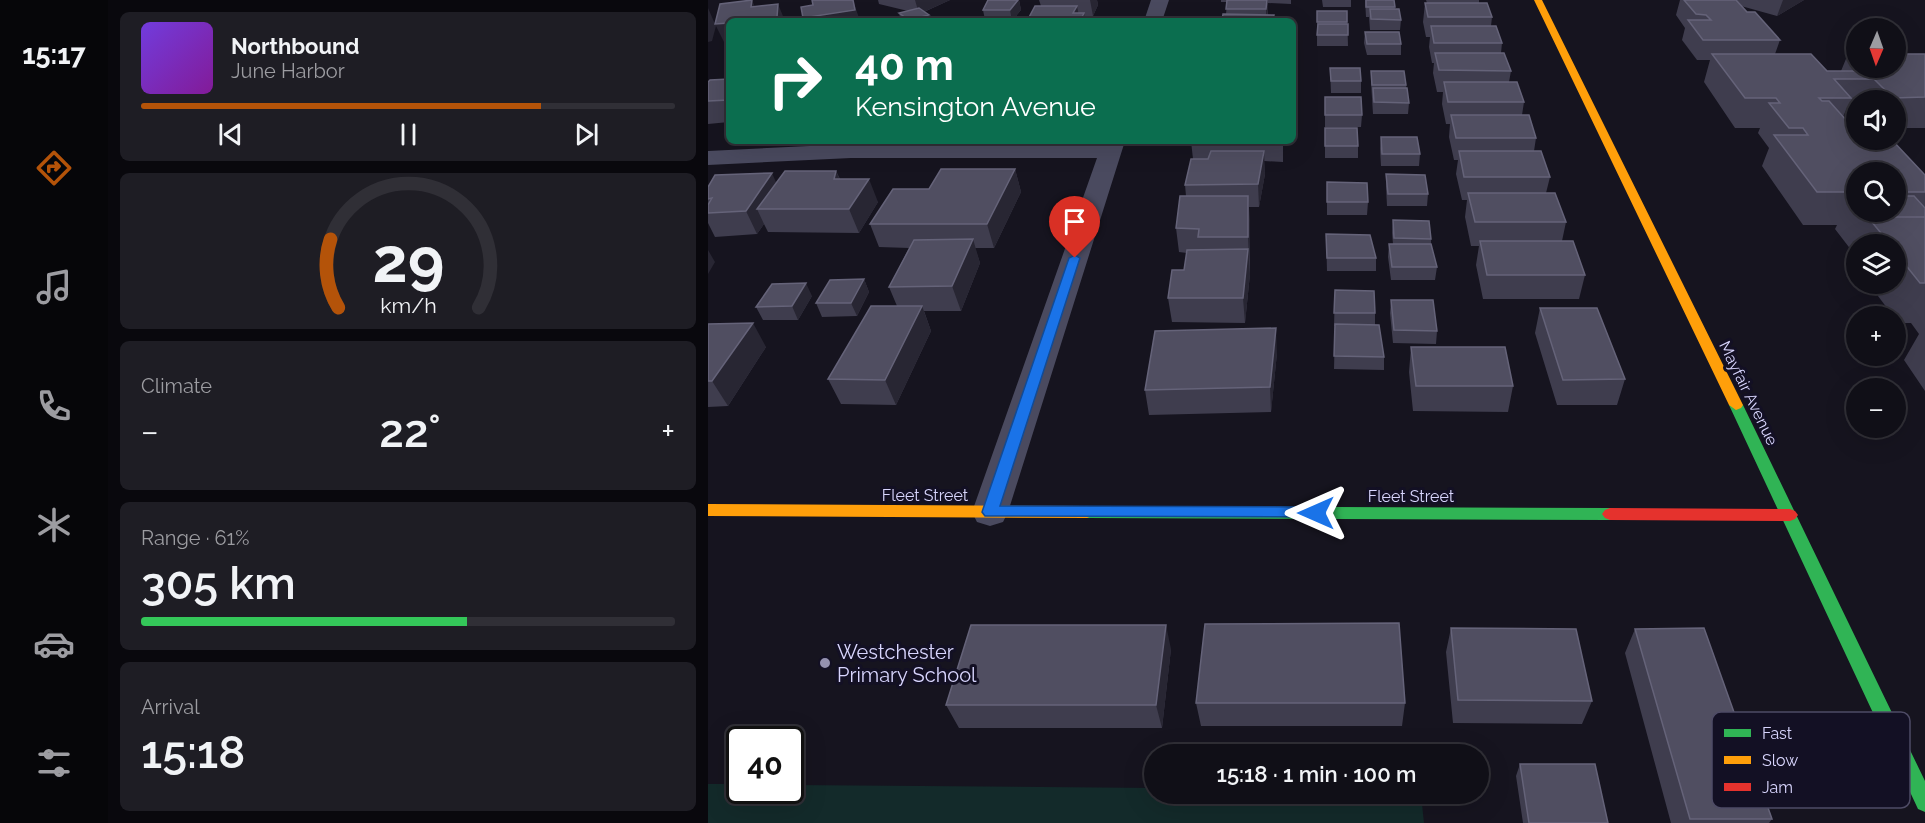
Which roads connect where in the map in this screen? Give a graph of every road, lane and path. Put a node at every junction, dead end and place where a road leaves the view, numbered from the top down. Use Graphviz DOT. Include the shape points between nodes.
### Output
graph roads {
  1 [pos="1160,0"];
  2 [pos="1538,0"];
  3 [pos="1154,18"];
  4 [pos="1112,146"];
  5 [pos="708,158"];
  6 [pos="708,510"];
  7 [pos="990,512"];
  8 [pos="1790,514"];
  9 [pos="1883,712"];
  10 [pos="1910,770"];
  11 [pos="1925,802"];
  1 -- 3 [label="street"];
  2 -- 8 [label="street, Mayfair Avenue"];
  4 -- 5 [label="street"];
  4 -- 7 [label="street"];
  6 -- 7 [label="street, Fleet Street"];
  7 -- 8 [label="street, Fleet Street"];
  8 -- 9 [label="street, Mayfair Avenue"];
  10 -- 11 [label="street, Mayfair Avenue"];
}
